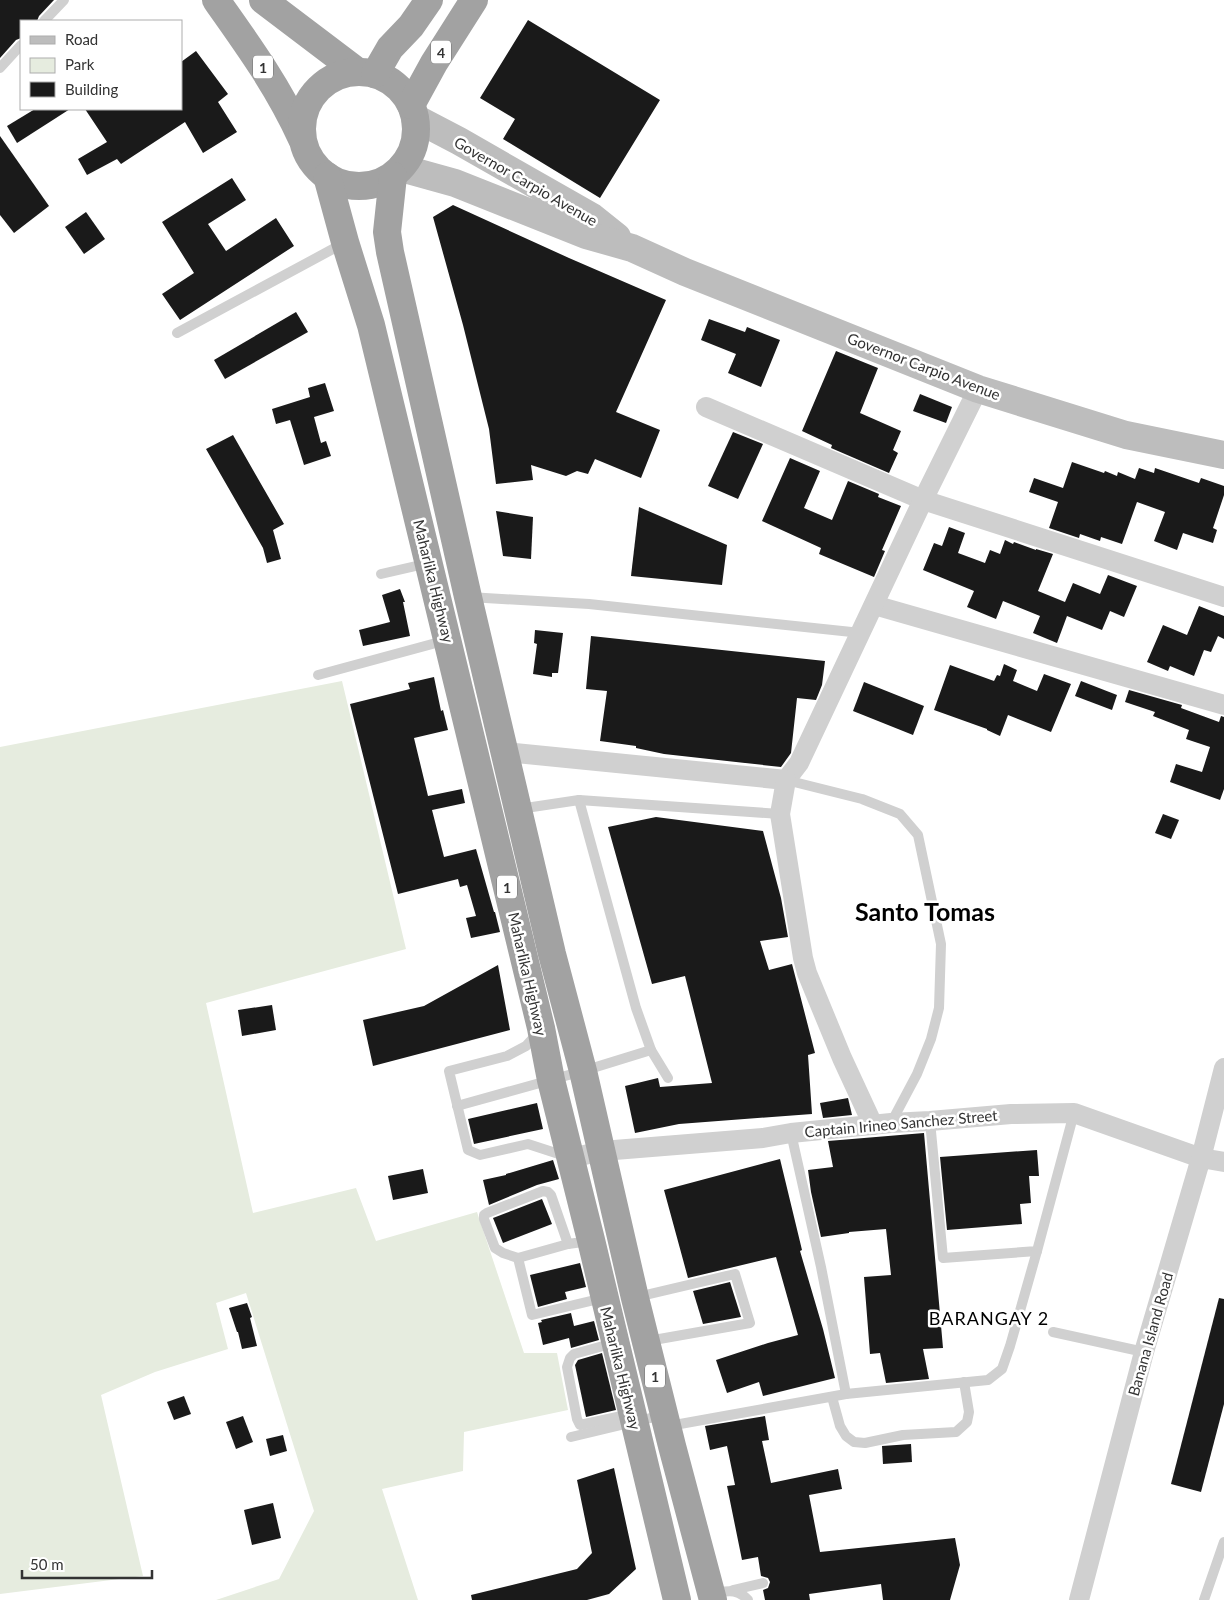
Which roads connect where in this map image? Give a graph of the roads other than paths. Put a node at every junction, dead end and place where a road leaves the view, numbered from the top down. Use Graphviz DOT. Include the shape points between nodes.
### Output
graph roads {
  1 [pos="64,0"];
  2 [pos="216,0"];
  3 [pos="263,0"];
  4 [pos="429,0"];
  5 [pos="474,0"];
  6 [pos="45,20"];
  7 [pos="20,46"];
  8 [pos="0,68"];
  9 [pos="366,73"];
  10 [pos="413,112"];
  11 [pos="303,140"];
  12 [pos="397,172"];
  13 [pos="327,176"];
  14 [pos="344,242"];
  15 [pos="632,248"];
  16 [pos="177,333"];
  17 [pos="978,389"];
  18 [pos="706,407"];
  19 [pos="1224,455"];
  20 [pos="923,500"];
  21 [pos="430,563"];
  22 [pos="381,574"];
  23 [pos="468,597"];
  24 [pos="1224,597"];
  25 [pos="874,605"];
  26 [pos="861,633"];
  27 [pos="448,640"];
  28 [pos="318,675"];
  29 [pos="1224,705"];
  30 [pos="505,752"];
  31 [pos="786,780"];
  32 [pos="579,800"];
  33 [pos="518,809"];
  34 [pos="780,814"];
  35 [pos="541,1028"];
  36 [pos="651,1050"];
  37 [pos="1224,1068"];
  38 [pos="583,1071"];
  39 [pos="668,1078"];
  40 [pos="552,1080"];
  41 [pos="457,1106"];
  42 [pos="1074,1113"];
  43 [pos="930,1121"];
  44 [pos="882,1124"];
  45 [pos="791,1133"];
  46 [pos="602,1151"];
  47 [pos="571,1158"];
  48 [pos="1201,1158"];
  49 [pos="1224,1162"];
  50 [pos="580,1242"];
  51 [pos="1037,1251"];
  52 [pos="518,1258"];
  53 [pos="604,1298"];
  54 [pos="635,1298"];
  55 [pos="1053,1332"];
  56 [pos="647,1341"];
  57 [pos="616,1343"];
  58 [pos="1144,1352"];
  59 [pos="964,1382"];
  60 [pos="846,1394"];
  61 [pos="832,1397"];
  62 [pos="633,1418"];
  63 [pos="666,1420"];
  64 [pos="571,1437"];
  65 [pos="1224,1542"];
  66 [pos="763,1583"];
  67 [pos="715,1596"];
  68 [pos="677,1600"];
  69 [pos="748,1600"];
  70 [pos="1079,1600"];
  71 [pos="1204,1600"];
  1 -- 6 [label="lane"];
  2 -- 11 [label="highway, 1" via="272,80"];
  3 -- 9 [label="highway"];
  4 -- 9 [label="highway" via="411,26"];
  5 -- 10 [label="highway, 4" via="434,63"];
  7 -- 8 [label="lane"];
  9 -- 10 [label="highway" via="385,78 396,86 404,93"];
  9 -- 11 [label="highway, 1" via="335,77 317,90 304,114"];
  10 -- 12 [label="highway, 1" via="414,146"];
  10 -- 15 [label="main road, Governor Carpio Avenue" via="592,217"];
  11 -- 13 [label="highway, 1" via="310,159"];
  12 -- 13 [label="highway, 1" via="379,183 360,186 343,184"];
  12 -- 15 [label="main road, Governor Carpio Avenue" via="455,183 586,235"];
  12 -- 23 [label="highway, Maharlika Highway / 1" via="387,232 390,252"];
  13 -- 14 [label="highway, Maharlika Highway / 1"];
  14 -- 16 [label="lane"];
  14 -- 21 [label="highway, Maharlika Highway / 1" via="372,325"];
  15 -- 17 [label="main road, Governor Carpio Avenue"];
  17 -- 19 [label="main road, Governor Carpio Avenue" via="1126,435"];
  17 -- 20 [label="street"];
  18 -- 20 [label="street"];
  20 -- 24 [label="street"];
  20 -- 25 [label="street"];
  21 -- 22 [label="lane"];
  21 -- 27 [label="highway, Maharlika Highway / 1"];
  23 -- 26 [label="lane" via="588,604"];
  23 -- 30 [label="highway, Maharlika Highway / 1"];
  25 -- 26 [label="street"];
  25 -- 29 [label="street"];
  26 -- 31 [label="street" via="799,763"];
  27 -- 28 [label="lane"];
  27 -- 35 [label="highway, Maharlika Highway / 1"];
  30 -- 31 [label="street"];
  30 -- 33 [label="highway, Maharlika Highway / 1"];
  31 -- 34 [label="street"];
  31 -- 44 [label="lane" via="862,799 900,814 918,835 940,944 939,1008 917,1074"];
  32 -- 33 [label="lane"];
  32 -- 34 [label="lane"];
  32 -- 36 [label="lane" via="636,1008"];
  33 -- 38 [label="highway, Maharlika Highway / 1"];
  34 -- 44 [label="street" via="807,973 842,1058"];
  35 -- 40 [label="highway, Maharlika Highway / 1"];
  35 -- 41 [label="lane" via="526,1046 507,1056 449,1071"];
  36 -- 38 [label="lane"];
  36 -- 39 [label="lane"];
  37 -- 48 [label="street, Banana Island Road"];
  38 -- 40 [label="lane"];
  38 -- 46 [label="highway, Maharlika Highway / 1"];
  40 -- 41 [label="lane"];
  40 -- 47 [label="highway, Maharlika Highway / 1"];
  41 -- 47 [label="lane" via="468,1150 480,1155 528,1144"];
  42 -- 43 [label="street, Captain Irineo Sanchez Street"];
  42 -- 48 [label="street, Captain Irineo Sanchez Street"];
  42 -- 51 [label="lane"];
  43 -- 44 [label="street, Captain Irineo Sanchez Street"];
  43 -- 51 [label="lane" via="943,1258"];
  44 -- 45 [label="street, Captain Irineo Sanchez Street"];
  45 -- 46 [label="street, Captain Irineo Sanchez Street"];
  45 -- 60 [label="lane"];
  46 -- 47 [label="street, Captain Irineo Sanchez Street"];
  46 -- 54 [label="highway, Maharlika Highway / 1"];
  47 -- 50 [label="highway, Maharlika Highway / 1"];
  48 -- 49 [label="street, Captain Irineo Sanchez Street"];
  48 -- 58 [label="street, Banana Island Road"];
  50 -- 52 [label="lane"];
  50 -- 52 [label="lane" via="552,1195 543,1191 484,1216 495,1248"];
  50 -- 53 [label="highway, Maharlika Highway / 1"];
  51 -- 59 [label="lane" via="1002,1369 988,1380"];
  52 -- 53 [label="lane" via="532,1315"];
  53 -- 57 [label="highway, Maharlika Highway / 1"];
  54 -- 56 [label="highway, Maharlika Highway / 1"];
  54 -- 56 [label="lane" via="735,1274 750,1323"];
  55 -- 58 [label="lane"];
  56 -- 63 [label="highway, Maharlika Highway / 1"];
  57 -- 62 [label="highway, Maharlika Highway / 1"];
  57 -- 62 [label="lane" via="574,1354 570,1358 567,1367 577,1419 580,1425"];
  58 -- 70 [label="street, Banana Island Road"];
  59 -- 60 [label="lane"];
  59 -- 61 [label="lane" via="967,1422 956,1432 903,1435 865,1443 854,1442 846,1436"];
  60 -- 61 [label="lane"];
  61 -- 63 [label="lane"];
  62 -- 63 [label="lane"];
  62 -- 64 [label="lane"];
  62 -- 68 [label="highway, Maharlika Highway / 1"];
  63 -- 67 [label="highway, Maharlika Highway / 1"];
  65 -- 71 [label="lane"];
  66 -- 67 [label="lane"];
  67 -- 69 [label="lane" via="743,1594"];
}
